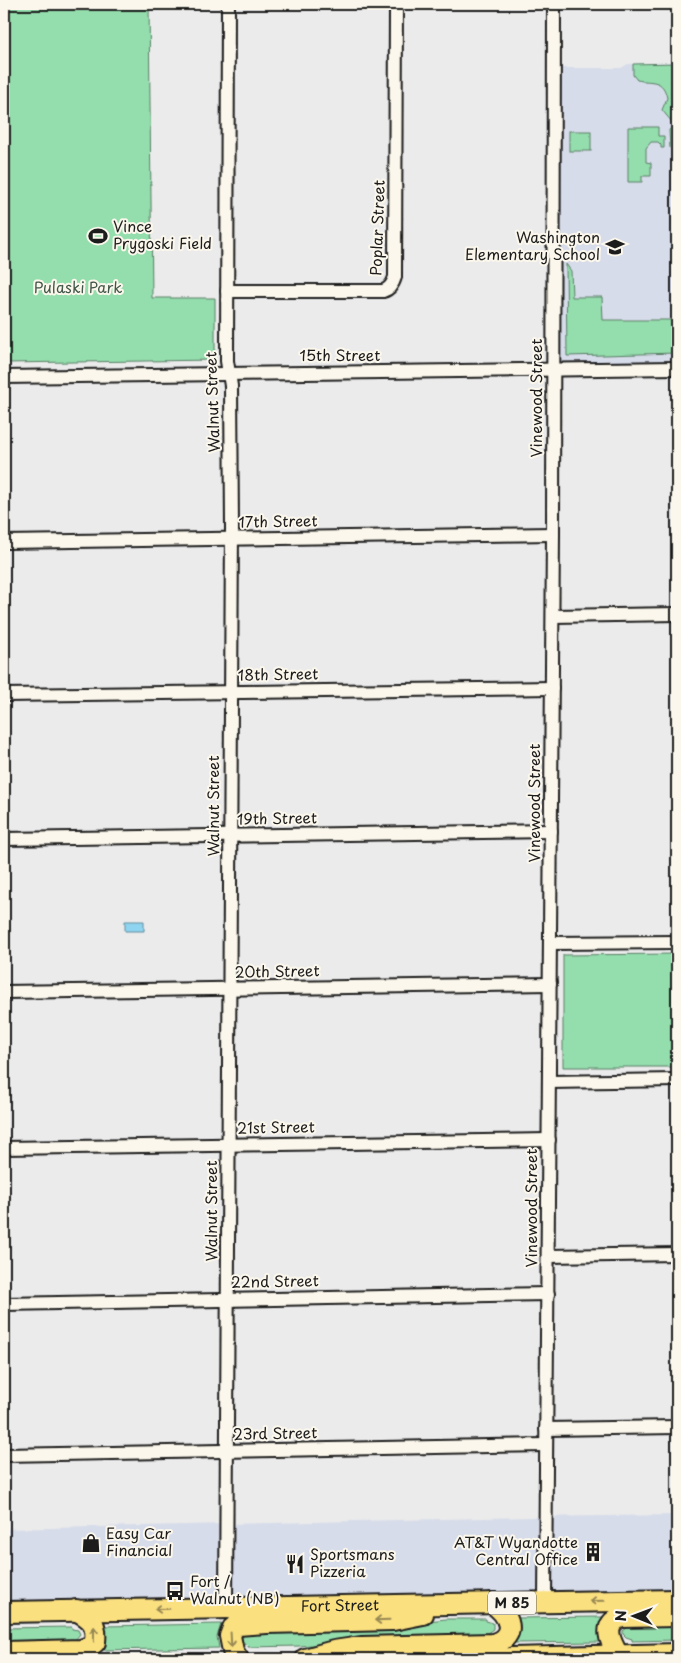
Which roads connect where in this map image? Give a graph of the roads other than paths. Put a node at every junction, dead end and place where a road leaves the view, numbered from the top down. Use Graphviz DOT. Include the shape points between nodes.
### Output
graph roads {
  1 [pos="228,4"];
  2 [pos="396,4"];
  3 [pos="554,4"];
  4 [pos="227,291"];
  5 [pos="677,368"];
  6 [pos="553,370"];
  7 [pos="229,374"];
  8 [pos="4,377"];
  9 [pos="553,534"];
  10 [pos="232,539"];
  11 [pos="4,542"];
  12 [pos="677,614"];
  13 [pos="552,616"];
  14 [pos="552,688"];
  15 [pos="231,692"];
  16 [pos="4,695"];
  17 [pos="551,831"];
  18 [pos="230,836"];
  19 [pos="4,839"];
  20 [pos="677,942"];
  21 [pos="550,943"];
  22 [pos="550,984"];
  23 [pos="229,989"];
  24 [pos="4,992"];
  25 [pos="677,1080"];
  26 [pos="549,1082"];
  27 [pos="549,1140"];
  28 [pos="228,1144"];
  29 [pos="4,1148"];
  30 [pos="677,1254"];
  31 [pos="548,1256"];
  32 [pos="548,1294"];
  33 [pos="228,1299"];
  34 [pos="4,1304"];
  35 [pos="677,1427"];
  36 [pos="546,1429"];
  37 [pos="546,1445"];
  38 [pos="227,1451"];
  39 [pos="4,1455"];
  40 [pos="677,1600"];
  41 [pos="545,1602"];
  42 [pos="492,1603"];
  43 [pos="464,1605"];
  44 [pos="226,1608"];
  45 [pos="76,1610"];
  46 [pos="7,1613"];
  47 [pos="677,1616"];
  48 [pos="4,1652"];
  49 [pos="677,1654"];
  50 [pos="618,1657"];
  51 [pos="238,1659"];
  52 [pos="305,1659"];
  53 [pos="476,1659"];
  1 -- 4 [label="street, Walnut Street"];
  2 -- 4 [label="street, Poplar Street" via="395,277 392,284 383,291"];
  3 -- 6 [label="street, Vinewood Street"];
  4 -- 7 [label="street, Walnut Street"];
  5 -- 6 [label="street, 15th Street"];
  6 -- 7 [label="street, 15th Street"];
  6 -- 9 [label="street, Vinewood Street"];
  7 -- 8 [label="street, 15th Street"];
  7 -- 10 [label="street, Walnut Street"];
  9 -- 10 [label="street, 17th Street"];
  9 -- 13 [label="street, Vinewood Street"];
  10 -- 11 [label="street, 17th Street"];
  10 -- 15 [label="street, Walnut Street"];
  12 -- 13 [label="street"];
  13 -- 14 [label="street, Vinewood Street"];
  14 -- 15 [label="street, 18th Street"];
  14 -- 17 [label="street, Vinewood Street"];
  15 -- 16 [label="street, 18th Street"];
  15 -- 18 [label="street, Walnut Street"];
  17 -- 18 [label="street, 19th Street"];
  17 -- 21 [label="street, Vinewood Street"];
  18 -- 19 [label="street, 19th Street"];
  18 -- 23 [label="street, Walnut Street"];
  20 -- 21 [label="street"];
  21 -- 22 [label="street, Vinewood Street"];
  22 -- 23 [label="street, 20th Street"];
  22 -- 26 [label="street, Vinewood Street"];
  23 -- 24 [label="street, 20th Street"];
  23 -- 28 [label="street, Walnut Street"];
  25 -- 26 [label="street"];
  26 -- 27 [label="street, Vinewood Street"];
  27 -- 28 [label="street, 21st Street"];
  27 -- 31 [label="street, Vinewood Street"];
  28 -- 29 [label="street, 21st Street"];
  28 -- 33 [label="street, Walnut Street"];
  30 -- 31 [label="street"];
  31 -- 32 [label="street, Vinewood Street"];
  32 -- 33 [label="street, 22nd Street"];
  32 -- 36 [label="street, Vinewood Street"];
  33 -- 34 [label="street, 22nd Street"];
  33 -- 38 [label="street, Walnut Street"];
  35 -- 36 [label="street"];
  36 -- 37 [label="street, Vinewood Street"];
  37 -- 38 [label="street, 23rd Street"];
  37 -- 41 [label="street, Vinewood Street"];
  38 -- 39 [label="street, 23rd Street"];
  38 -- 44 [label="street, Walnut Street"];
  40 -- 41 [label="main road, Fort Street / M 85, one-way"];
  41 -- 42 [label="main road, Fort Street / M 85"];
  42 -- 43 [label="main road, Fort Street / M 85"];
  42 -- 52 [label="main road" via="504,1614 509,1630 507,1636 493,1644 360,1647"];
  43 -- 44 [label="main road, Fort Street / M 85"];
  43 -- 51 [label="main road, one-way" via="393,1620 238,1625 230,1636"];
  44 -- 45 [label="main road, Fort Street / M 85, one-way"];
  45 -- 46 [label="main road, Fort Street / M 85"];
  48 -- 45 [label="main road, one-way" via="81,1650 89,1647 95,1642 94,1626 90,1619"];
  47 -- 50 [label="main road" via="621,1617 614,1620 609,1630"];
  49 -- 50 [label="main road"];
  50 -- 53 [label="main road"];
}
